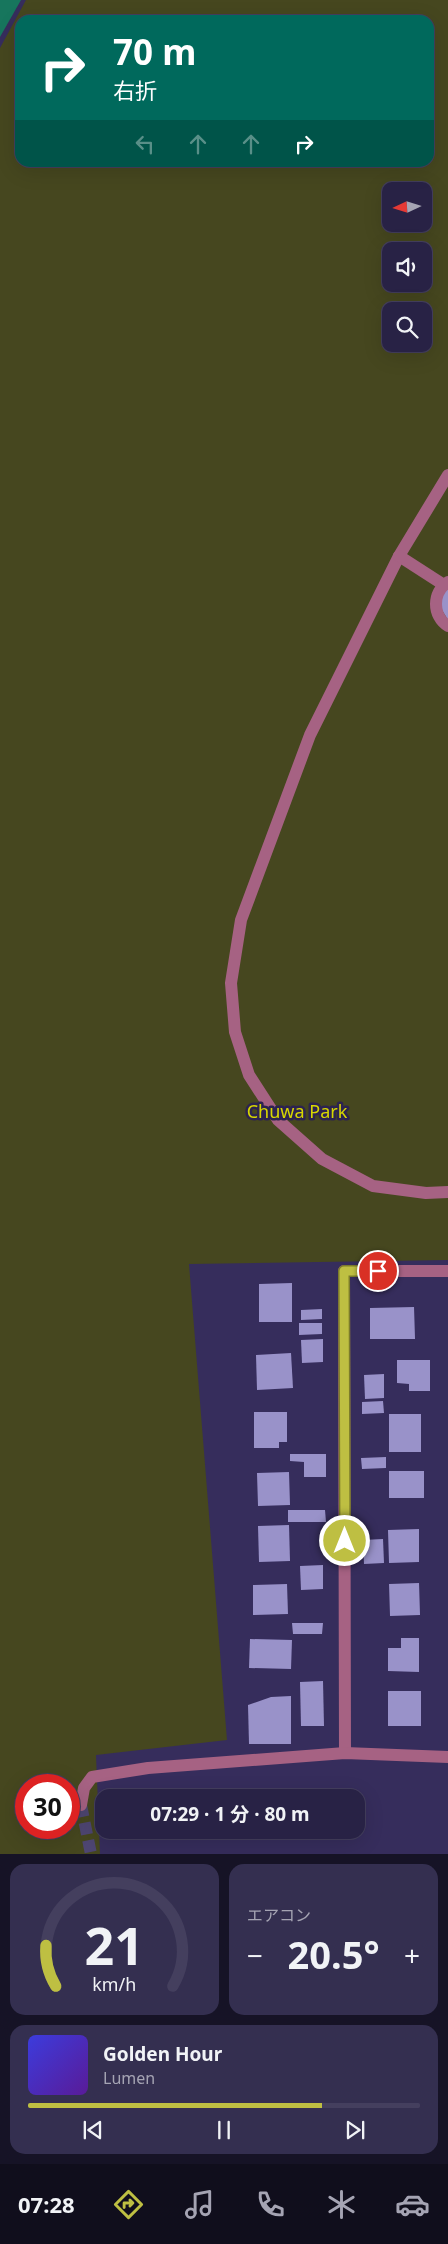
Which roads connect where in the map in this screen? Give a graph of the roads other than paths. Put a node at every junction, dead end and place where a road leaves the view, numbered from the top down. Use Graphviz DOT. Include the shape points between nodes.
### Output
graph roads {
  1 [pos="448,475"];
  2 [pos="399,556"];
  3 [pos="446,583"];
  4 [pos="448,626"];
  5 [pos="448,1192"];
  6 [pos="448,1271"];
  7 [pos="345,1753"];
  8 [pos="448,1757"];
  9 [pos="81,1805"];
  1 -- 2 [label="street"];
  2 -- 3 [label="street"];
  2 -- 5 [label="street" via="310,735 241,920 231,984 235,1032 249,1075 278,1120 322,1159 373,1186 426,1193"];
  3 -- 4 [label="street" via="438,593 436,604 438,614"];
  6 -- 7 [label="street" via="344,1271"];
  7 -- 8 [label="street"];
  7 -- 9 [label="street" via="148,1768 92,1777 84,1788"];
}
